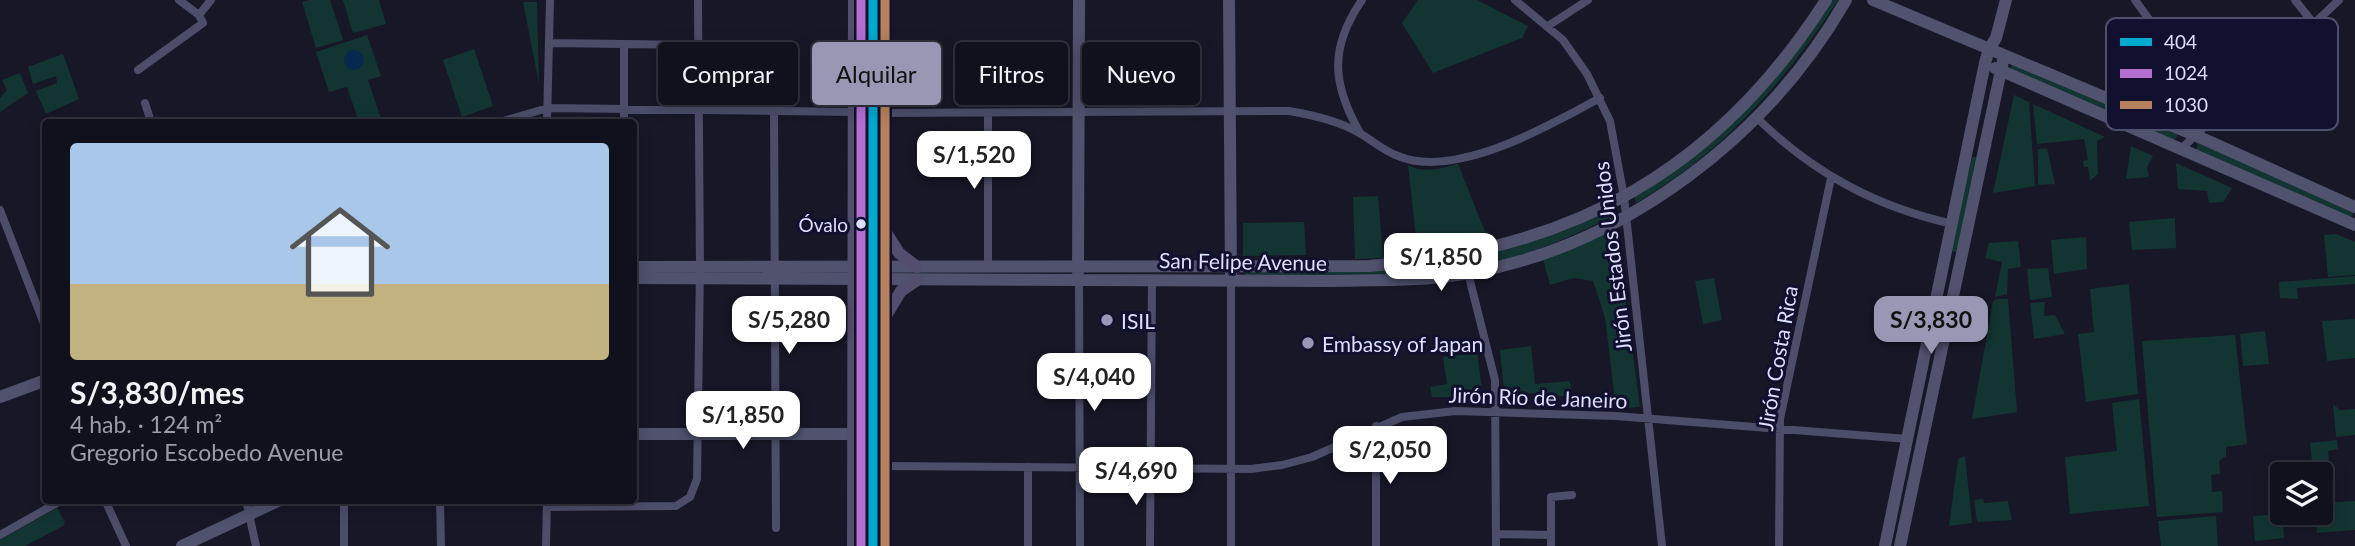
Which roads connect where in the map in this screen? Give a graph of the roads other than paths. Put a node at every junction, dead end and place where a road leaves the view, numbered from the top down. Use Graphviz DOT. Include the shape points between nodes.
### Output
graph roads {
  1 [pos="179,0"];
  2 [pos="211,0"];
  3 [pos="550,0"];
  4 [pos="698,0"];
  5 [pos="854,0"];
  6 [pos="884,0"];
  7 [pos="1079,0"];
  8 [pos="1229,0"];
  9 [pos="1362,0"];
  10 [pos="1515,0"];
  11 [pos="1588,0"];
  12 [pos="1826,0"];
  13 [pos="1846,0"];
  14 [pos="1873,0"];
  15 [pos="2006,0"];
  16 [pos="2135,0"];
  17 [pos="2295,0"];
  18 [pos="2339,0"];
  19 [pos="200,15"];
  20 [pos="2148,18"];
  21 [pos="2309,18"];
  22 [pos="2320,18"];
  23 [pos="1548,26"];
  24 [pos="698,42"];
  25 [pos="549,43"];
  26 [pos="624,44"];
  27 [pos="658,44"];
  28 [pos="1989,49"];
  29 [pos="2004,56"];
  30 [pos="1986,63"];
  31 [pos="138,70"];
  32 [pos="2001,71"];
  33 [pos="2071,83"];
  34 [pos="1600,98"];
  35 [pos="2106,98"];
  36 [pos="2065,99"];
  37 [pos="145,103"];
  38 [pos="698,105"];
  39 [pos="548,108"];
  40 [pos="624,109"];
  41 [pos="698,110"];
  42 [pos="774,111"];
  43 [pos="854,112"];
  44 [pos="883,113"];
  45 [pos="1228,113"];
  46 [pos="1079,114"];
  47 [pos="988,115"];
  48 [pos="1756,117"];
  49 [pos="2106,117"];
  50 [pos="150,119"];
  51 [pos="510,119"];
  52 [pos="547,119"];
  53 [pos="624,119"];
  54 [pos="2137,130"];
  55 [pos="2182,130"];
  56 [pos="2202,130"];
  57 [pos="1360,133"];
  58 [pos="2196,136"];
  59 [pos="2181,149"];
  60 [pos="1831,178"];
  61 [pos="1624,197"];
  62 [pos="2355,207"];
  63 [pos="0,210"];
  64 [pos="1625,216"];
  65 [pos="1953,224"];
  66 [pos="2355,225"];
  67 [pos="884,227"];
  68 [pos="637,267"];
  69 [pos="988,267"];
  70 [pos="700,272"];
  71 [pos="774,273"];
  72 [pos="852,273"];
  73 [pos="885,273"];
  74 [pos="917,273"];
  75 [pos="1078,273"];
  76 [pos="1468,273"];
  77 [pos="1231,274"];
  78 [pos="637,278"];
  79 [pos="1152,279"];
  80 [pos="42,319"];
  81 [pos="884,324"];
  82 [pos="1930,333"];
  83 [pos="1946,338"];
  84 [pos="1927,349"];
  85 [pos="1943,351"];
  86 [pos="42,381"];
  87 [pos="0,397"];
  88 [pos="1497,410"];
  89 [pos="1648,418"];
  90 [pos="1376,426"];
  91 [pos="1779,430"];
  92 [pos="637,434"];
  93 [pos="699,434"];
  94 [pos="774,434"];
  95 [pos="852,434"];
  96 [pos="1908,439"];
  97 [pos="883,466"];
  98 [pos="1028,467"];
  99 [pos="1080,468"];
  100 [pos="1151,469"];
  101 [pos="1231,470"];
  102 [pos="1572,495"];
  103 [pos="55,504"];
  104 [pos="107,504"];
  105 [pos="247,504"];
  106 [pos="271,504"];
  107 [pos="344,504"];
  108 [pos="440,504"];
  109 [pos="547,504"];
  110 [pos="577,504"];
  111 [pos="249,514"];
  112 [pos="776,528"];
  113 [pos="1496,534"];
  114 [pos="0,535"];
  115 [pos="1551,535"];
  116 [pos="126,546"];
  117 [pos="182,546"];
  118 [pos="256,546"];
  119 [pos="345,546"];
  120 [pos="441,546"];
  121 [pos="547,546"];
  122 [pos="853,546"];
  123 [pos="885,546"];
  124 [pos="1028,546"];
  125 [pos="1080,546"];
  126 [pos="1150,546"];
  127 [pos="1231,546"];
  128 [pos="1376,546"];
  129 [pos="1496,546"];
  130 [pos="1551,546"];
  131 [pos="1662,546"];
  132 [pos="1779,546"];
  133 [pos="1885,546"];
  134 [pos="1900,546"];
  1 -- 19 [label="street"];
  2 -- 19 [label="street"];
  3 -- 25 [label="street"];
  4 -- 24 [label="street"];
  5 -- 43 [label="main road"];
  6 -- 44 [label="main road"];
  7 -- 46 [label="street"];
  8 -- 45 [label="street"];
  9 -- 57 [label="street" via="1338,45 1338,78"];
  10 -- 23 [label="street, Jirón Estados Unidos"];
  11 -- 23 [label="street"];
  12 -- 61 [label="street, San Felipe Avenue" via="1774,73 1729,121 1674,167"];
  13 -- 48 [label="street, San Felipe Avenue" via="1806,59"];
  14 -- 28 [label="street"];
  15 -- 28 [label="street"];
  16 -- 20 [label="street"];
  17 -- 21 [label="street"];
  18 -- 22 [label="street"];
  19 -- 31 [label="street" via="203,23"];
  23 -- 34 [label="street, Jirón Estados Unidos" via="1576,57"];
  25 -- 26 [label="street"];
  25 -- 39 [label="street"];
  26 -- 27 [label="street"];
  26 -- 40 [label="street"];
  28 -- 29 [label="street"];
  28 -- 30 [label="street"];
  29 -- 32 [label="street"];
  29 -- 33 [label="street"];
  30 -- 32 [label="street"];
  30 -- 65 [label="street"];
  32 -- 36 [label="street"];
  32 -- 83 [label="street"];
  33 -- 35 [label="street"];
  33 -- 36 [label="street"];
  34 -- 57 [label="street" via="1521,138 1429,163 1396,156"];
  34 -- 61 [label="street, Jirón Estados Unidos" via="1616,147"];
  36 -- 49 [label="street"];
  37 -- 50 [label="street"];
  38 -- 41 [label="street"];
  39 -- 40 [label="street"];
  39 -- 51 [label="street"];
  39 -- 52 [label="street"];
  40 -- 41 [label="street"];
  40 -- 53 [label="street"];
  41 -- 42 [label="street"];
  41 -- 70 [label="street"];
  42 -- 43 [label="street"];
  42 -- 71 [label="street"];
  43 -- 72 [label="main road"];
  44 -- 47 [label="street"];
  44 -- 67 [label="main road"];
  45 -- 46 [label="street"];
  45 -- 57 [label="street" via="1303,113"];
  45 -- 77 [label="street"];
  46 -- 47 [label="street"];
  46 -- 75 [label="street"];
  47 -- 69 [label="street"];
  48 -- 60 [label="street"];
  48 -- 64 [label="street, San Felipe Avenue" via="1690,174"];
  54 -- 59 [label="street"];
  55 -- 58 [label="street"];
  56 -- 58 [label="street"];
  58 -- 59 [label="street"];
  58 -- 62 [label="street"];
  59 -- 66 [label="street"];
  60 -- 65 [label="street" via="1878,202"];
  60 -- 91 [label="street, Jirón Costa Rica"];
  61 -- 64 [label="street, Jirón Estados Unidos"];
  61 -- 77 [label="street, San Felipe Avenue" via="1541,233 1444,259"];
  63 -- 80 [label="street"];
  64 -- 76 [label="street, San Felipe Avenue" via="1544,253"];
  64 -- 89 [label="street, Jirón Estados Unidos"];
  65 -- 82 [label="street"];
  67 -- 73 [label="main road"];
  67 -- 74 [label="main road" via="896,250"];
  68 -- 70 [label="street"];
  69 -- 74 [label="street, San Felipe Avenue"];
  69 -- 75 [label="street, San Felipe Avenue"];
  70 -- 71 [label="street, San Felipe Avenue"];
  70 -- 78 [label="street"];
  70 -- 93 [label="street"];
  71 -- 72 [label="street, San Felipe Avenue"];
  71 -- 94 [label="street"];
  72 -- 73 [label="street, San Felipe Avenue"];
  72 -- 95 [label="main road"];
  73 -- 74 [label="street, San Felipe Avenue"];
  73 -- 81 [label="main road"];
  74 -- 75 [label="street, San Felipe Avenue"];
  74 -- 81 [label="main road" via="895,298"];
  75 -- 77 [label="street, San Felipe Avenue"];
  75 -- 79 [label="street, San Felipe Avenue"];
  75 -- 99 [label="street"];
  76 -- 77 [label="street, San Felipe Avenue" via="1412,279"];
  76 -- 88 [label="street" via="1492,361"];
  77 -- 79 [label="street, San Felipe Avenue"];
  77 -- 101 [label="street"];
  79 -- 100 [label="street"];
  81 -- 97 [label="main road"];
  82 -- 83 [label="street" via="1938,341"];
  82 -- 84 [label="street"];
  83 -- 85 [label="street"];
  84 -- 85 [label="street" via="1936,345"];
  84 -- 96 [label="street"];
  85 -- 134 [label="street"];
  86 -- 87 [label="street"];
  88 -- 89 [label="street, Jirón Río de Janeiro"];
  88 -- 90 [label="street, Jirón Río de Janeiro" via="1422,414"];
  88 -- 113 [label="street"];
  89 -- 91 [label="street, Jirón Río de Janeiro"];
  89 -- 131 [label="street, Jirón Estados Unidos"];
  90 -- 101 [label="street, Jirón Río de Janeiro" via="1312,457 1282,466"];
  90 -- 128 [label="street"];
  91 -- 96 [label="street, Jirón Río de Janeiro"];
  91 -- 132 [label="street, Jirón Costa Rica"];
  92 -- 93 [label="street"];
  93 -- 94 [label="street"];
  93 -- 110 [label="street" via="695,489 683,503 668,507"];
  94 -- 95 [label="street"];
  94 -- 112 [label="street"];
  95 -- 122 [label="main road"];
  96 -- 133 [label="street"];
  97 -- 98 [label="street, Jirón Río de Janeiro"];
  97 -- 123 [label="main road"];
  98 -- 99 [label="street, Jirón Río de Janeiro"];
  98 -- 124 [label="street"];
  99 -- 100 [label="street, Jirón Río de Janeiro"];
  99 -- 125 [label="street"];
  100 -- 101 [label="street, Jirón Río de Janeiro"];
  100 -- 126 [label="street"];
  101 -- 127 [label="street"];
  102 -- 115 [label="street" via="1551,497"];
  103 -- 114 [label="street"];
  104 -- 116 [label="street"];
  105 -- 111 [label="street"];
  106 -- 111 [label="street"];
  107 -- 119 [label="street"];
  108 -- 120 [label="street"];
  109 -- 121 [label="street"];
  111 -- 117 [label="street"];
  111 -- 118 [label="street"];
  113 -- 115 [label="street"];
  113 -- 129 [label="street"];
  115 -- 130 [label="street"];
}
